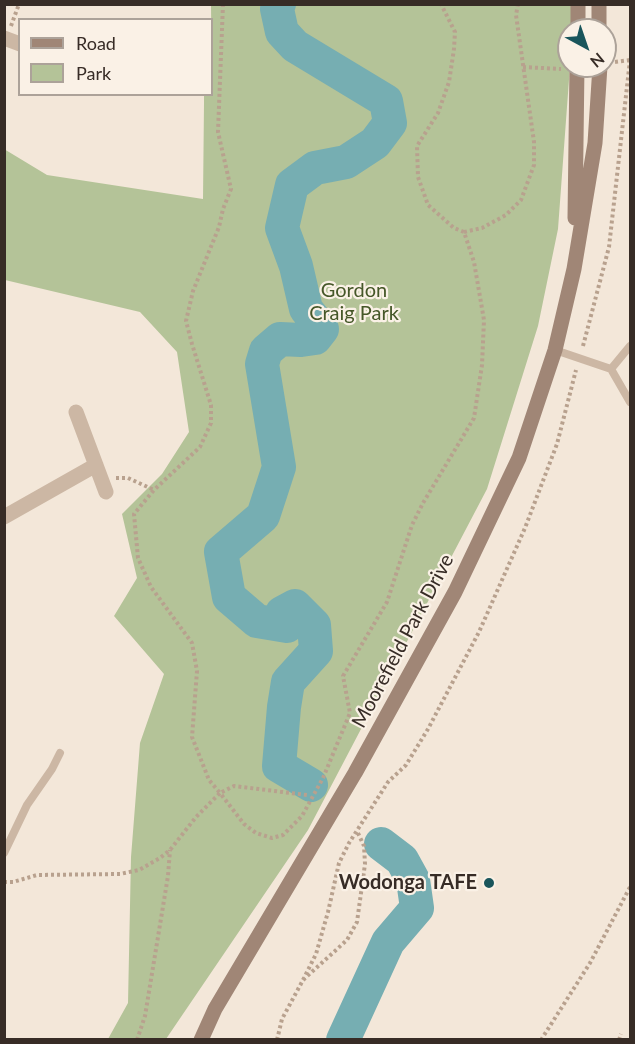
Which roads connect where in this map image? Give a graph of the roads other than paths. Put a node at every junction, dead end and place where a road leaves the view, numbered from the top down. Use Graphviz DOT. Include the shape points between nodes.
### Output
graph roads {
  1 [pos="577,78"];
  2 [pos="599,78"];
  3 [pos="574,269"];
  4 [pos="630,345"];
  5 [pos="555,350"];
  6 [pos="611,369"];
  7 [pos="630,402"];
  8 [pos="76,412"];
  9 [pos="4,517"];
  10 [pos="60,753"];
  11 [pos="4,853"];
  12 [pos="215,1009"];
  13 [pos="190,1040"];
  14 [pos="201,1040"];
  1 -- 3 [label="main road, Moorefield Park Drive"];
  2 -- 3 [label="main road, Moorefield Park Drive" via="595,143"];
  3 -- 5 [label="main road, Moorefield Park Drive"];
  4 -- 6 [label="lane"];
  5 -- 6 [label="lane"];
  5 -- 12 [label="main road, Moorefield Park Drive" via="519,458 455,592 355,773"];
  6 -- 7 [label="lane"];
  8 -- 9 [label="street" via="101,478"];
  10 -- 11 [label="lane" via="27,805"];
  12 -- 13 [label="main road, Moorefield Park Drive"];
  12 -- 14 [label="main road, Moorefield Park Drive"];
}
